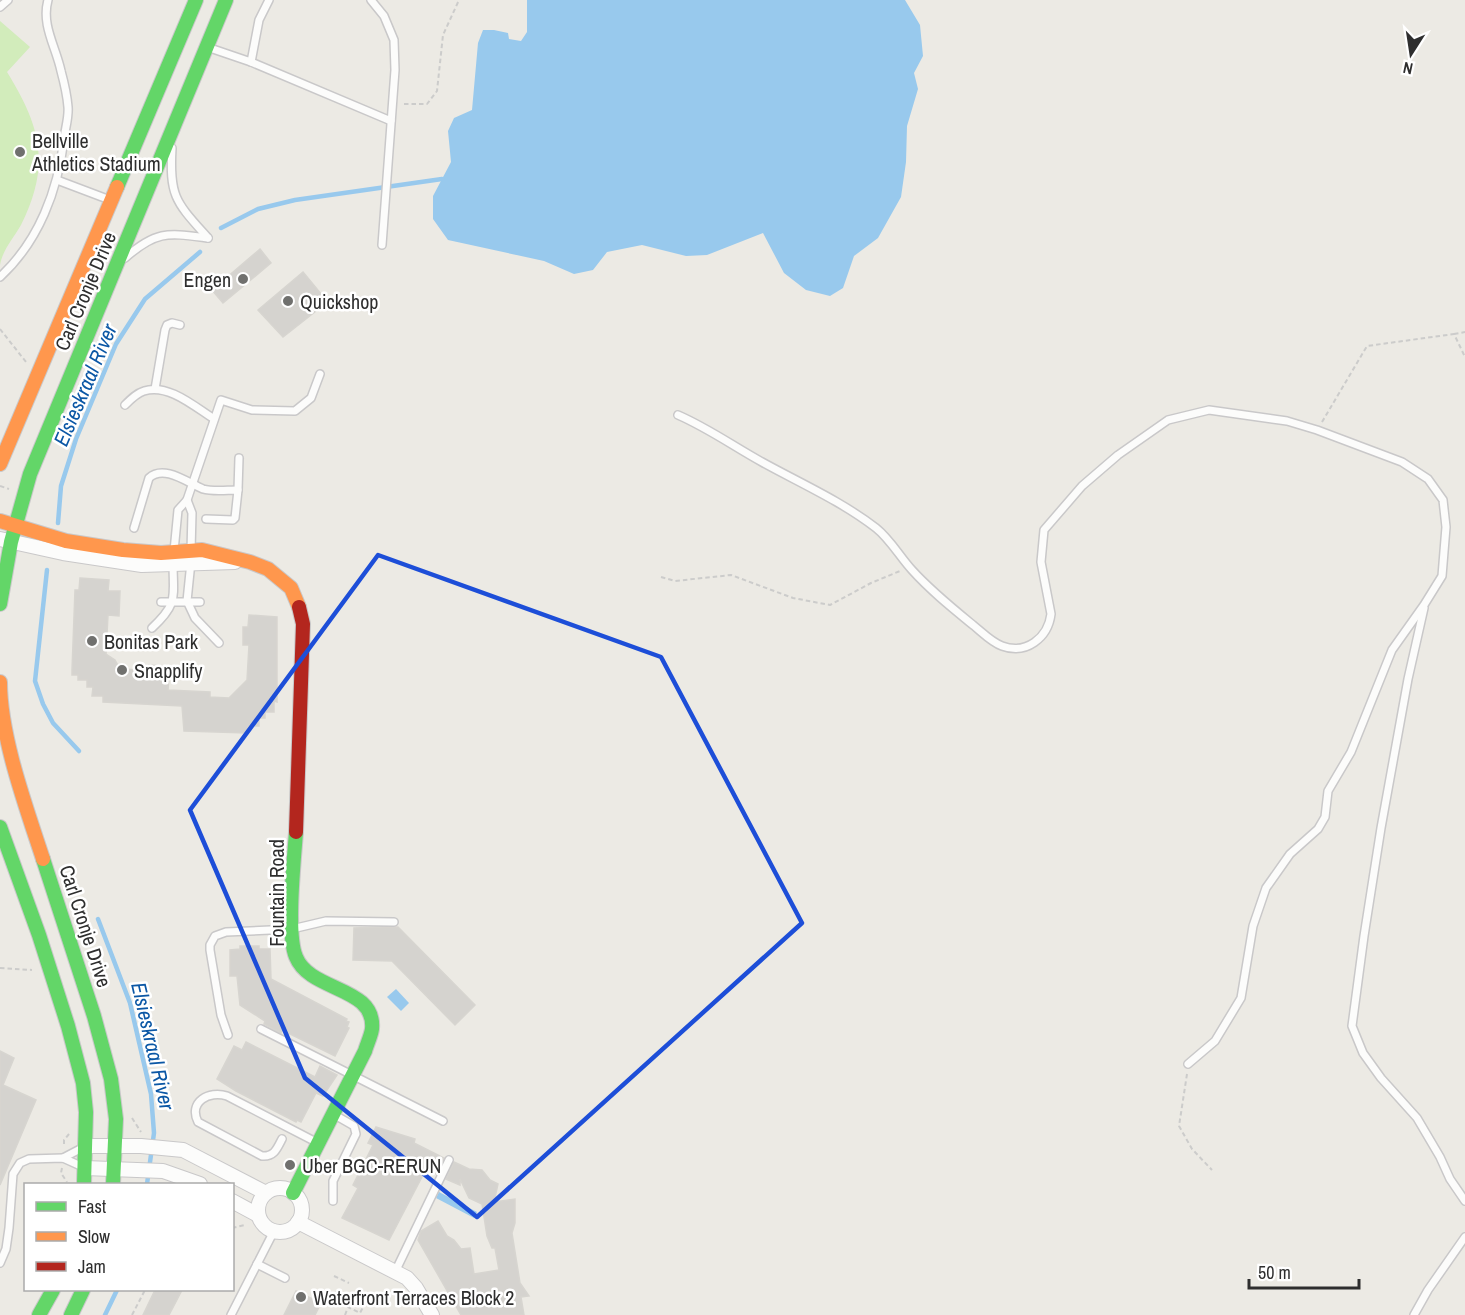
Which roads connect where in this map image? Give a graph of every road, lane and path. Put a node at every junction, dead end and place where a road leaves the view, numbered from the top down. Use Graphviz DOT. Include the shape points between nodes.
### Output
graph roads {
  1 [pos="8,0"];
  2 [pos="48,0"];
  3 [pos="196,0"];
  4 [pos="226,0"];
  5 [pos="269,0"];
  6 [pos="371,0"];
  7 [pos="459,0"];
  8 [pos="0,7"];
  9 [pos="207,47"];
  10 [pos="251,62"];
  11 [pos="392,105"];
  12 [pos="391,121"];
  13 [pos="174,127"];
  14 [pos="57,180"];
  15 [pos="112,201"];
  16 [pos="382,245"];
  17 [pos="117,264"];
  18 [pos="0,277"];
  19 [pos="180,325"];
  20 [pos="0,329"];
  21 [pos="1465,332"];
  22 [pos="1454,334"];
  23 [pos="1465,357"];
  24 [pos="320,374"];
  25 [pos="36,376"];
  26 [pos="155,389"];
  27 [pos="125,405"];
  28 [pos="678,415"];
  29 [pos="214,419"];
  30 [pos="1317,430"];
  31 [pos="239,458"];
  32 [pos="0,464"];
  33 [pos="193,482"];
  34 [pos="237,490"];
  35 [pos="187,500"];
  36 [pos="206,519"];
  37 [pos="0,521"];
  38 [pos="15,526"];
  39 [pos="134,528"];
  40 [pos="5,541"];
  41 [pos="174,558"];
  42 [pos="191,558"];
  43 [pos="909,567"];
  44 [pos="661,577"];
  45 [pos="187,601"];
  46 [pos="161,602"];
  47 [pos="174,602"];
  48 [pos="200,602"];
  49 [pos="0,604"];
  50 [pos="1424,605"];
  51 [pos="152,628"];
  52 [pos="219,643"];
  53 [pos="0,682"];
  54 [pos="0,827"];
  55 [pos="394,922"];
  56 [pos="292,929"];
  57 [pos="0,968"];
  58 [pos="50,970"];
  59 [pos="261,1029"];
  60 [pos="228,1035"];
  61 [pos="1188,1064"];
  62 [pos="353,1075"];
  63 [pos="333,1114"];
  64 [pos="443,1121"];
  65 [pos="282,1139"];
  66 [pos="319,1143"];
  67 [pos="86,1146"];
  68 [pos="115,1146"];
  69 [pos="63,1158"];
  70 [pos="449,1160"];
  71 [pos="86,1168"];
  72 [pos="115,1168"];
  73 [pos="1212,1170"];
  74 [pos="84,1183"];
  75 [pos="113,1183"];
  76 [pos="195,1183"];
  77 [pos="266,1193"];
  78 [pos="293,1193"];
  79 [pos="333,1201"];
  80 [pos="1465,1201"];
  81 [pos="234,1202"];
  82 [pos="258,1215"];
  83 [pos="298,1222"];
  84 [pos="248,1225"];
  85 [pos="234,1228"];
  86 [pos="274,1231"];
  87 [pos="1465,1237"];
  88 [pos="0,1263"];
  89 [pos="257,1264"];
  90 [pos="396,1270"];
  91 [pos="334,1276"];
  92 [pos="285,1278"];
  93 [pos="349,1283"];
  94 [pos="52,1291"];
  95 [pos="83,1291"];
  96 [pos="144,1291"];
  97 [pos="370,1294"];
  98 [pos="360,1313"];
  99 [pos="39,1315"];
  100 [pos="71,1315"];
  101 [pos="132,1315"];
  102 [pos="231,1315"];
  103 [pos="345,1315"];
  104 [pos="364,1315"];
  105 [pos="432,1315"];
  106 [pos="1414,1315"];
  1 -- 8 [label="lane"];
  2 -- 14 [label="lane" via="46,20 62,72 68,109"];
  3 -- 15 [label="main road, Carl Cronje Drive"];
  4 -- 9 [label="main road, Carl Cronje Drive"];
  5 -- 10 [label="lane" via="259,20"];
  6 -- 11 [label="lane" via="384,16 394,40"];
  7 -- 11 [label="path" via="443,35 437,91 427,104"];
  9 -- 10 [label="lane"];
  9 -- 13 [label="main road, Carl Cronje Drive"];
  10 -- 12 [label="lane"];
  11 -- 12 [label="lane"];
  12 -- 16 [label="lane"];
  13 -- 17 [label="main road, Carl Cronje Drive"];
  13 -- 17 [label="lane" via="172,188 185,212 208,238 171,234 154,237"];
  14 -- 15 [label="lane"];
  14 -- 18 [label="lane" via="39,226"];
  15 -- 25 [label="main road, Carl Cronje Drive"];
  17 -- 38 [label="main road, Carl Cronje Drive" via="30,474"];
  19 -- 26 [label="lane" via="172,323 165,330"];
  20 -- 25 [label="path"];
  21 -- 22 [label="path"];
  22 -- 23 [label="path"];
  22 -- 30 [label="path" via="1367,346"];
  24 -- 29 [label="lane" via="311,398 295,411 252,410 221,400"];
  25 -- 32 [label="main road, Carl Cronje Drive"];
  26 -- 27 [label="lane" via="145,390"];
  26 -- 29 [label="lane" via="180,398"];
  28 -- 43 [label="lane" via="706,427 857,514 878,530"];
  29 -- 33 [label="lane"];
  30 -- 43 [label="lane" via="1287,421 1209,410 1168,420 1118,455 1082,486 1044,530 1041,562 1050,621 1038,640 1025,647 997,644 932,592"];
  30 -- 50 [label="lane" via="1402,462 1428,479 1443,500 1446,527 1442,576"];
  31 -- 34 [label="lane"];
  33 -- 34 [label="lane" via="204,489"];
  33 -- 35 [label="lane"];
  33 -- 39 [label="lane" via="154,473"];
  34 -- 36 [label="lane" via="233,520"];
  35 -- 41 [label="lane" via="178,510"];
  35 -- 42 [label="lane" via="192,513"];
  37 -- 38 [label="main road, Fountain Road"];
  38 -- 40 [label="main road, Carl Cronje Drive"];
  38 -- 41 [label="main road, Fountain Road" via="66,541"];
  40 -- 41 [label="street, Fountain Road" via="142,565"];
  40 -- 49 [label="main road, Carl Cronje Drive"];
  41 -- 42 [label="main road, Fountain Road"];
  41 -- 47 [label="lane"];
  42 -- 45 [label="lane"];
  42 -- 56 [label="main road, Fountain Road" via="202,550 268,569 296,596 302,615"];
  43 -- 44 [label="path" via="830,605 793,598 731,576 675,581"];
  45 -- 47 [label="lane"];
  45 -- 48 [label="lane"];
  45 -- 52 [label="lane" via="195,618"];
  46 -- 47 [label="lane"];
  47 -- 51 [label="lane"];
  50 -- 61 [label="lane" via="1392,650 1351,752 1328,791 1325,817 1318,829 1290,854 1266,888 1253,926 1241,998 1215,1041"];
  50 -- 80 [label="lane" via="1383,816 1352,1026 1363,1053 1417,1118"];
  53 -- 68 [label="main road, Carl Cronje Drive" via="11,752 111,1080"];
  54 -- 58 [label="main road"];
  55 -- 56 [label="lane" via="326,921"];
  56 -- 60 [label="lane" via="226,932 212,941 210,950 221,1015"];
  56 -- 62 [label="main road, Fountain Road" via="293,948 303,967 356,998 371,1015 371,1037"];
  57 -- 58 [label="path"];
  58 -- 67 [label="main road" via="83,1083"];
  59 -- 62 [label="lane"];
  61 -- 73 [label="path" via="1179,1126 1192,1149"];
  62 -- 63 [label="main road, Fountain Road"];
  62 -- 64 [label="lane"];
  63 -- 66 [label="main road, Fountain Road"];
  63 -- 79 [label="lane" via="354,1126 356,1134 333,1181"];
  65 -- 66 [label="lane" via="275,1152 262,1155 198,1122 197,1104 212,1094 227,1096"];
  66 -- 78 [label="main road, Fountain Road"];
  67 -- 68 [label="street"];
  67 -- 69 [label="lane"];
  67 -- 71 [label="main road"];
  68 -- 72 [label="main road, Carl Cronje Drive"];
  68 -- 77 [label="street" via="183,1150"];
  69 -- 71 [label="lane"];
  69 -- 88 [label="lane" via="20,1163 14,1174 8,1239"];
  70 -- 90 [label="lane"];
  71 -- 72 [label="street"];
  71 -- 74 [label="main road"];
  72 -- 75 [label="main road, Carl Cronje Drive"];
  72 -- 76 [label="street" via="163,1171"];
  77 -- 78 [label="street" via="281,1188"];
  77 -- 82 [label="street"];
  78 -- 83 [label="street" via="301,1203"];
  81 -- 82 [label="street"];
  82 -- 86 [label="street"];
  83 -- 86 [label="street" via="287,1231"];
  83 -- 90 [label="street"];
  84 -- 85 [label="path"];
  86 -- 89 [label="lane"];
  87 -- 106 [label="lane"];
  89 -- 92 [label="lane"];
  89 -- 102 [label="lane"];
  90 -- 105 [label="street" via="416,1288"];
  91 -- 93 [label="path"];
  94 -- 99 [label="main road"];
  95 -- 100 [label="main road"];
  96 -- 101 [label="path"];
  97 -- 98 [label="path"];
  98 -- 103 [label="path" via="348,1307"];
  98 -- 104 [label="path"];
}
